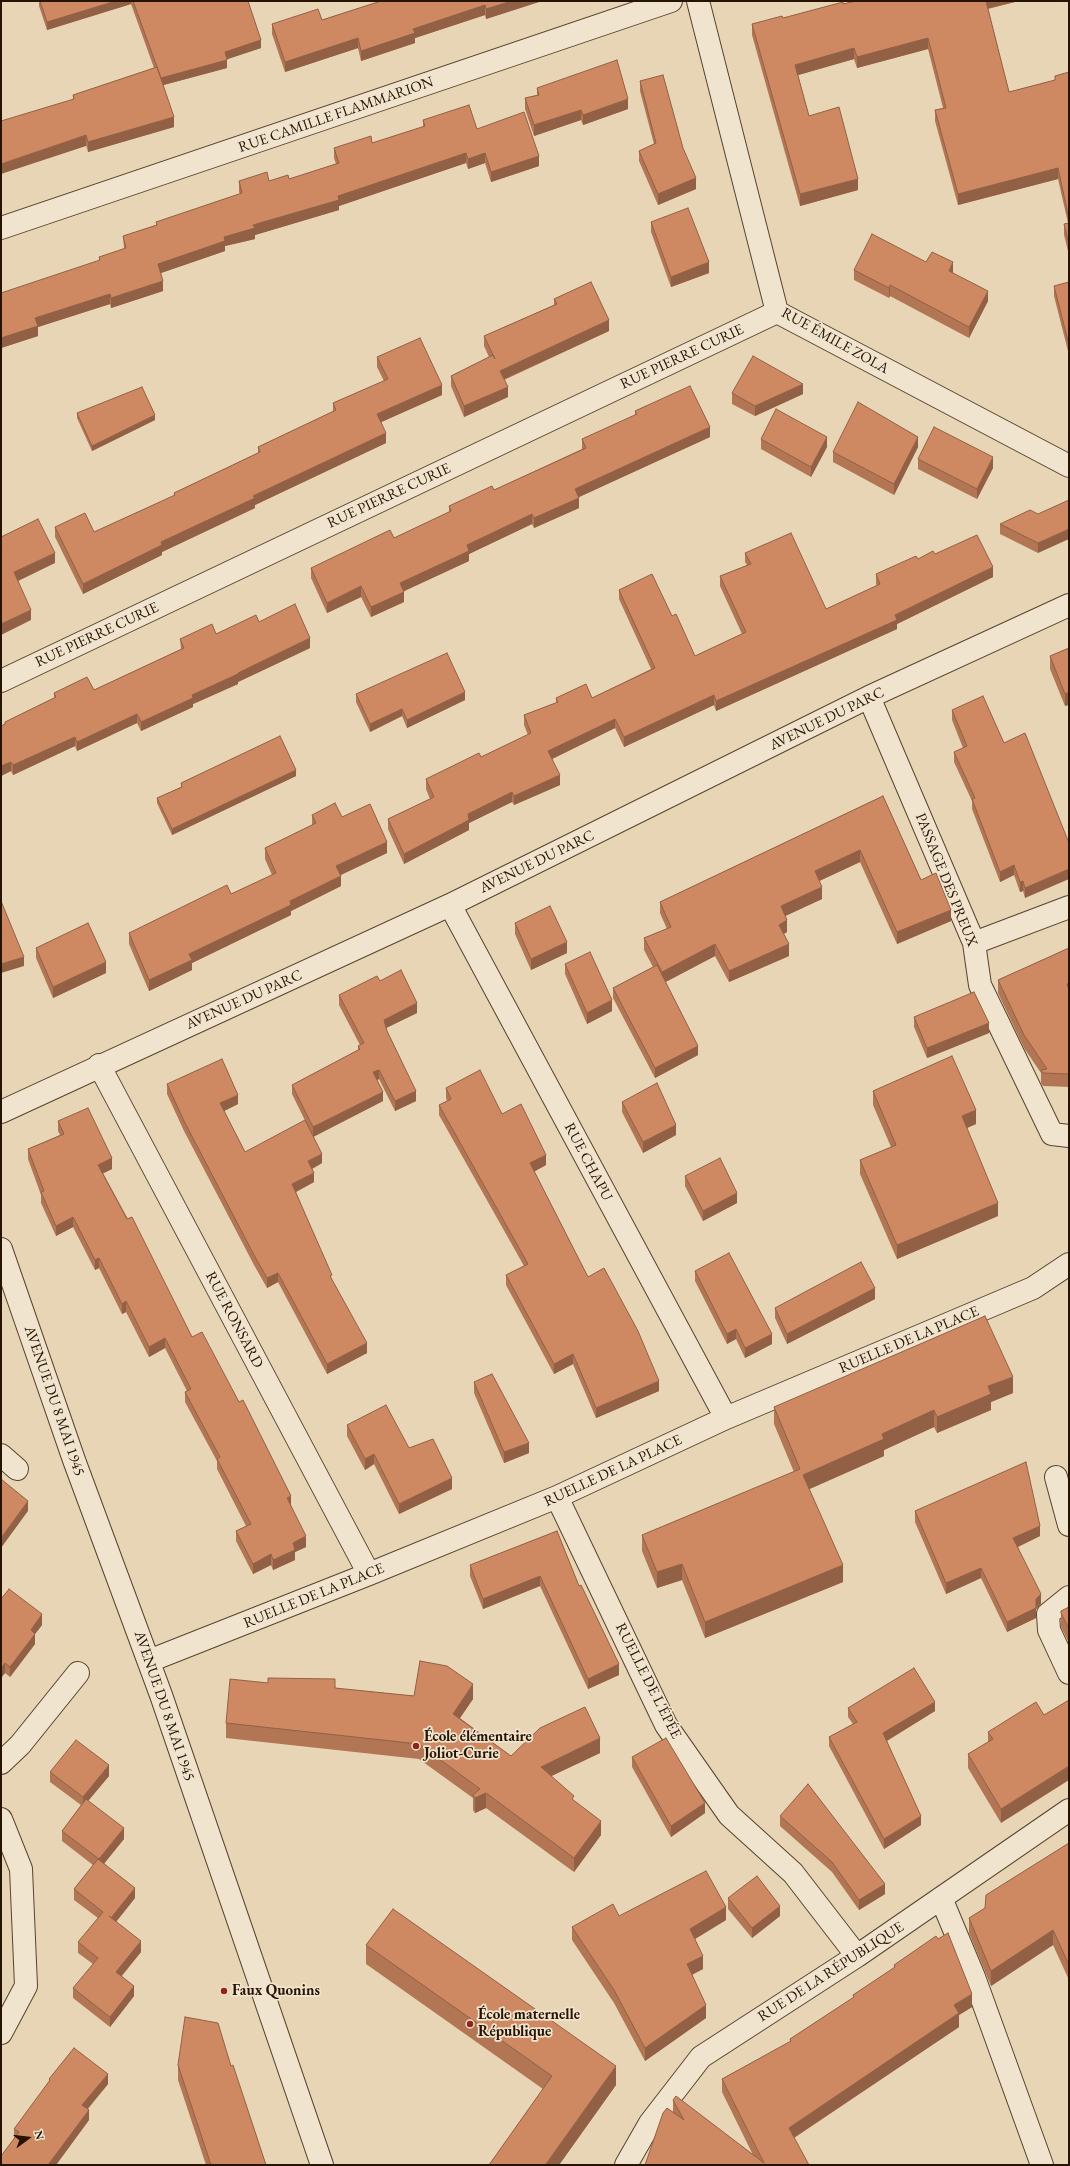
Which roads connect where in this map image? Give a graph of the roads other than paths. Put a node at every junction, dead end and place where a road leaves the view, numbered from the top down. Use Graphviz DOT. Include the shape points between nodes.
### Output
graph roads {
  1 [pos="671,1"];
  2 [pos="698,1"];
  3 [pos="1,228"];
  4 [pos="777,312"];
  5 [pos="1069,466"];
  6 [pos="1069,605"];
  7 [pos="1,681"];
  8 [pos="869,697"];
  9 [pos="450,905"];
  10 [pos="1069,907"];
  11 [pos="974,943"];
  12 [pos="99,1065"];
  13 [pos="1,1112"];
  14 [pos="1069,1136"];
  15 [pos="1,1249"];
  16 [pos="1069,1264"];
  17 [pos="726,1418"];
  18 [pos="1056,1477"];
  19 [pos="558,1497"];
  20 [pos="1069,1525"];
  21 [pos="369,1574"];
  22 [pos="1069,1597"];
  23 [pos="149,1661"];
  24 [pos="78,1673"];
  25 [pos="1069,1673"];
  26 [pos="1,1763"];
  27 [pos="1069,1810"];
  28 [pos="1,1819"];
  29 [pos="941,1898"];
  30 [pos="857,1956"];
  31 [pos="1,2033"];
  32 [pos="322,2165"];
  33 [pos="626,2165"];
  34 [pos="1042,2165"];
  1 -- 3 [label="street, RUE CAMILLE FLAMMARION"];
  2 -- 4 [label="street, RUE ÉMILE ZOLA"];
  4 -- 5 [label="street, RUE ÉMILE ZOLA"];
  4 -- 7 [label="street, RUE PIERRE CURIE"];
  6 -- 8 [label="street, AVENUE DU PARC"];
  8 -- 9 [label="street, AVENUE DU PARC"];
  8 -- 11 [label="street, PASSAGE DES PREUX"];
  9 -- 12 [label="street, AVENUE DU PARC"];
  9 -- 17 [label="street, RUE CHAPU"];
  10 -- 11 [label="street"];
  11 -- 14 [label="street, PASSAGE DES PREUX" via="980,985 1052,1134"];
  12 -- 13 [label="street, AVENUE DU PARC"];
  12 -- 21 [label="street, RUE RONSARD"];
  15 -- 23 [label="street, AVENUE DU 8 MAI 1945" via="74,1460"];
  16 -- 17 [label="street, RUELLE DE LA PLACE" via="1033,1288"];
  17 -- 19 [label="street, RUELLE DE LA PLACE"];
  18 -- 20 [label="street"];
  19 -- 21 [label="street, RUELLE DE LA PLACE"];
  19 -- 30 [label="street, RUELLE DE L'ÉPÉE" via="666,1725 729,1815 793,1873"];
  21 -- 23 [label="street, RUELLE DE LA PLACE"];
  22 -- 25 [label="street" via="1048,1614 1049,1630"];
  23 -- 32 [label="street, AVENUE DU 8 MAI 1945"];
  24 -- 26 [label="street" via="20,1745"];
  27 -- 29 [label="street, RUE DE LA RÉPUBLIQUE"];
  28 -- 31 [label="street" via="21,1869 26,1986"];
  29 -- 30 [label="street, RUE DE LA RÉPUBLIQUE"];
  29 -- 34 [label="street" via="974,1976"];
  30 -- 33 [label="street, RUE DE LA RÉPUBLIQUE" via="701,2057 650,2123"];
}
